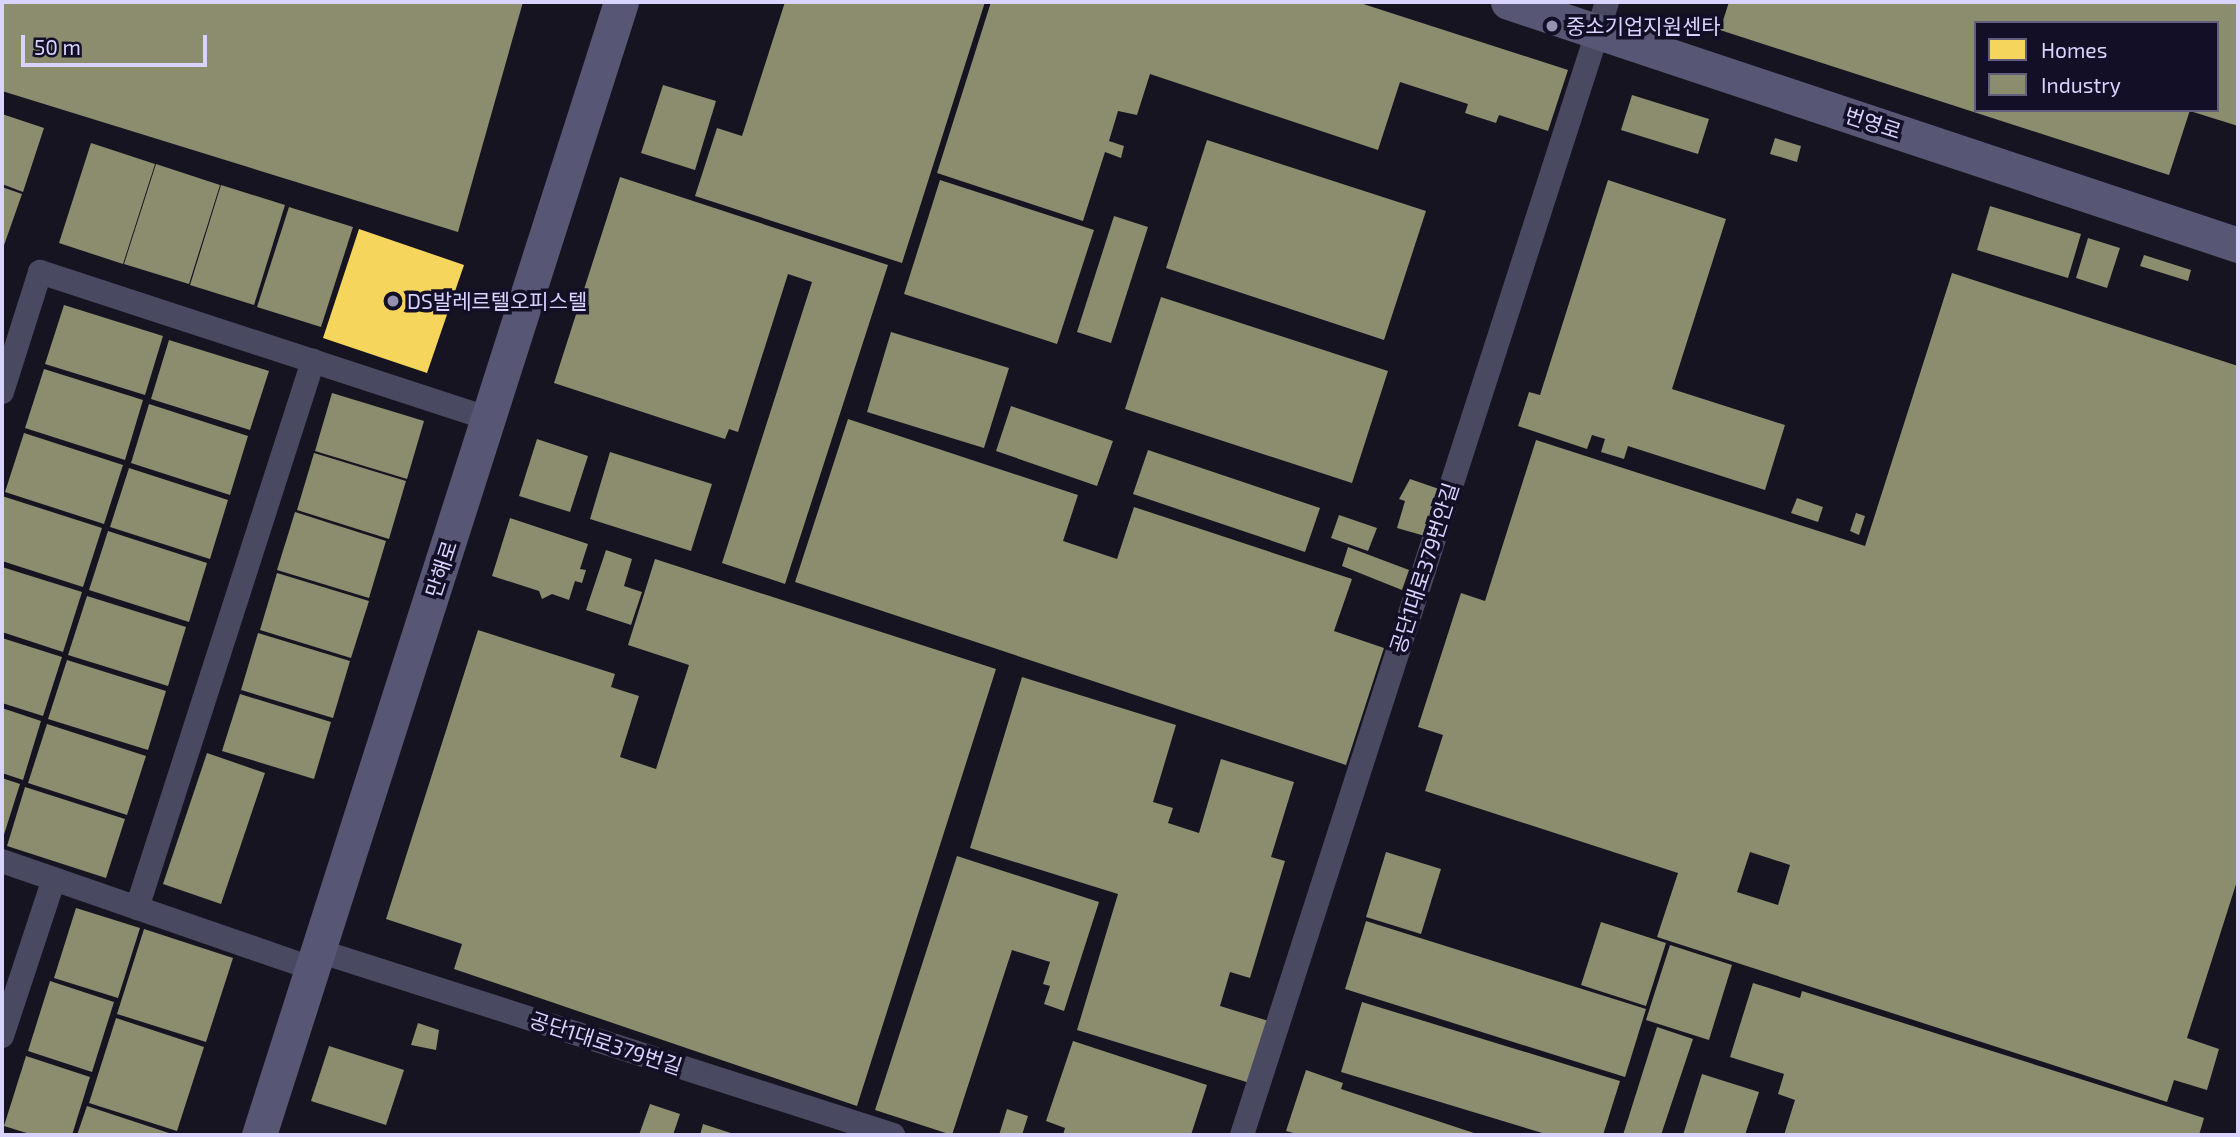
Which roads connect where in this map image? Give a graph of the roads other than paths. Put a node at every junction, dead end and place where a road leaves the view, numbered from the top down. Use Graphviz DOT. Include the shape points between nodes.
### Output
graph roads {
  1 [pos="621,2"];
  2 [pos="1508,2"];
  3 [pos="1602,16"];
  4 [pos="2238,244"];
  5 [pos="313,361"];
  6 [pos="2,392"];
  7 [pos="489,419"];
  8 [pos="2,861"];
  9 [pos="54,879"];
  10 [pos="137,908"];
  11 [pos="316,960"];
  12 [pos="2,1036"];
  13 [pos="259,1135"];
  14 [pos="893,1135"];
  15 [pos="1242,1135"];
  1 -- 7 [label="street, 만해로"];
  2 -- 3 [label="street, 번영로"];
  3 -- 4 [label="street, 번영로"];
  3 -- 15 [label="street, 공단1대로379번안길"];
  5 -- 6 [label="street" via="40,272"];
  5 -- 7 [label="street"];
  5 -- 10 [label="street"];
  7 -- 11 [label="street, 만해로"];
  8 -- 9 [label="street, 공단1대로379번길"];
  9 -- 10 [label="street, 공단1대로379번길"];
  9 -- 12 [label="street"];
  10 -- 11 [label="street, 공단1대로379번길"];
  11 -- 13 [label="street, 만해로"];
  11 -- 14 [label="street, 공단1대로379번길"];
}
